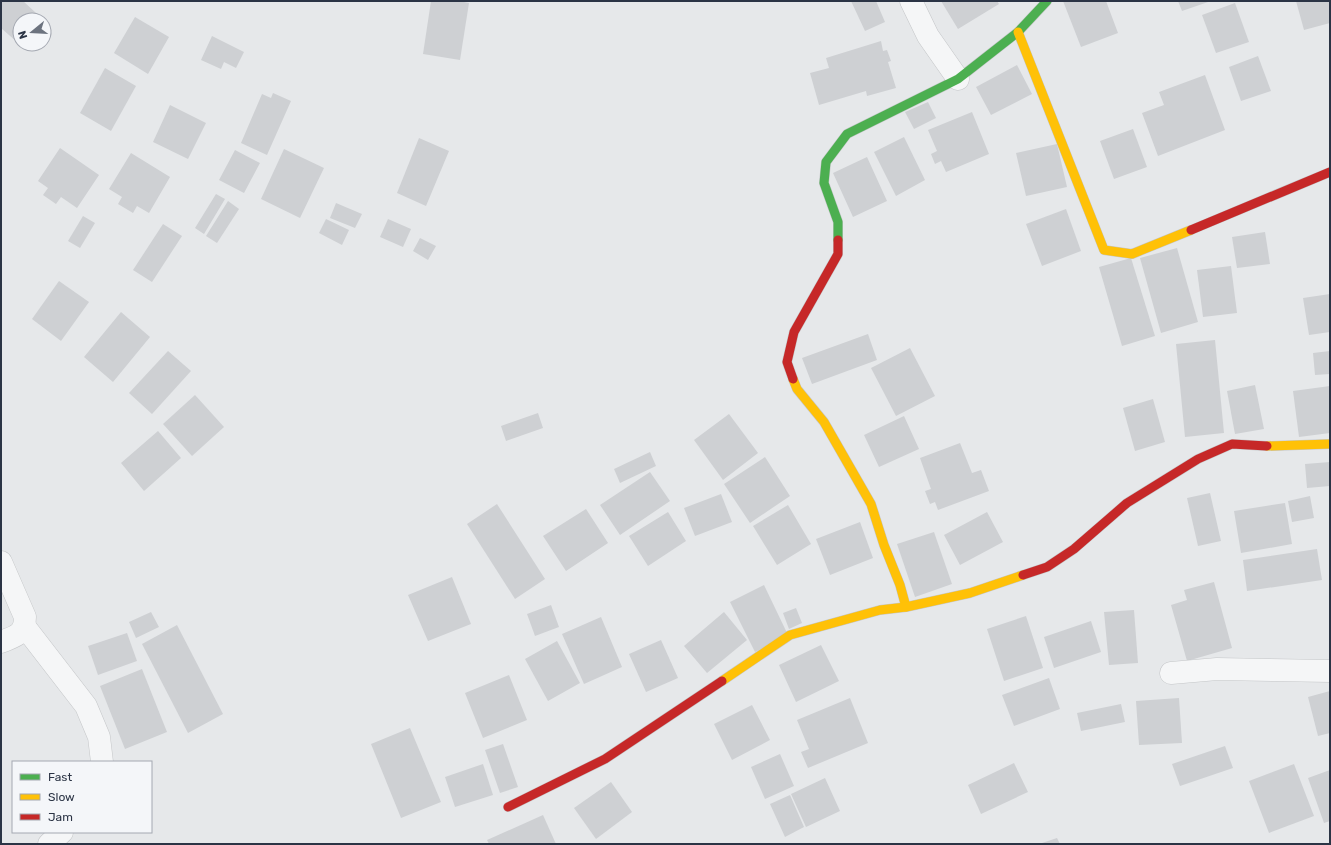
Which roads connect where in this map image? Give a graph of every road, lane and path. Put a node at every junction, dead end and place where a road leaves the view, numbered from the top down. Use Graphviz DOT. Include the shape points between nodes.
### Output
graph roads {
  1 [pos="910,1"];
  2 [pos="1047,1"];
  3 [pos="1018,32"];
  4 [pos="958,79"];
  5 [pos="1330,172"];
  6 [pos="1330,444"];
  7 [pos="1,562"];
  8 [pos="906,607"];
  9 [pos="25,627"];
  10 [pos="1,642"];
  11 [pos="1330,671"];
  12 [pos="1171,673"];
  13 [pos="102,761"];
  14 [pos="508,807"];
  15 [pos="61,833"];
  16 [pos="49,844"];
  1 -- 4 [label="street" via="928,36"];
  2 -- 3 [label="street"];
  3 -- 4 [label="street"];
  3 -- 5 [label="street" via="1104,250 1132,254"];
  4 -- 8 [label="street" via="847,134 826,162 824,183 838,222 838,254 794,332 787,362 797,389 824,422 871,504"];
  6 -- 8 [label="street" via="1274,447 1232,444 1198,459 1126,503 1074,549 1047,567 970,593"];
  7 -- 9 [label="street" via="25,618"];
  8 -- 14 [label="street" via="880,610 790,635 605,759"];
  9 -- 10 [label="street" via="18,635"];
  9 -- 13 [label="street" via="86,706 99,737"];
  11 -- 12 [label="street" via="1217,669"];
  15 -- 16 [label="street"];
}
